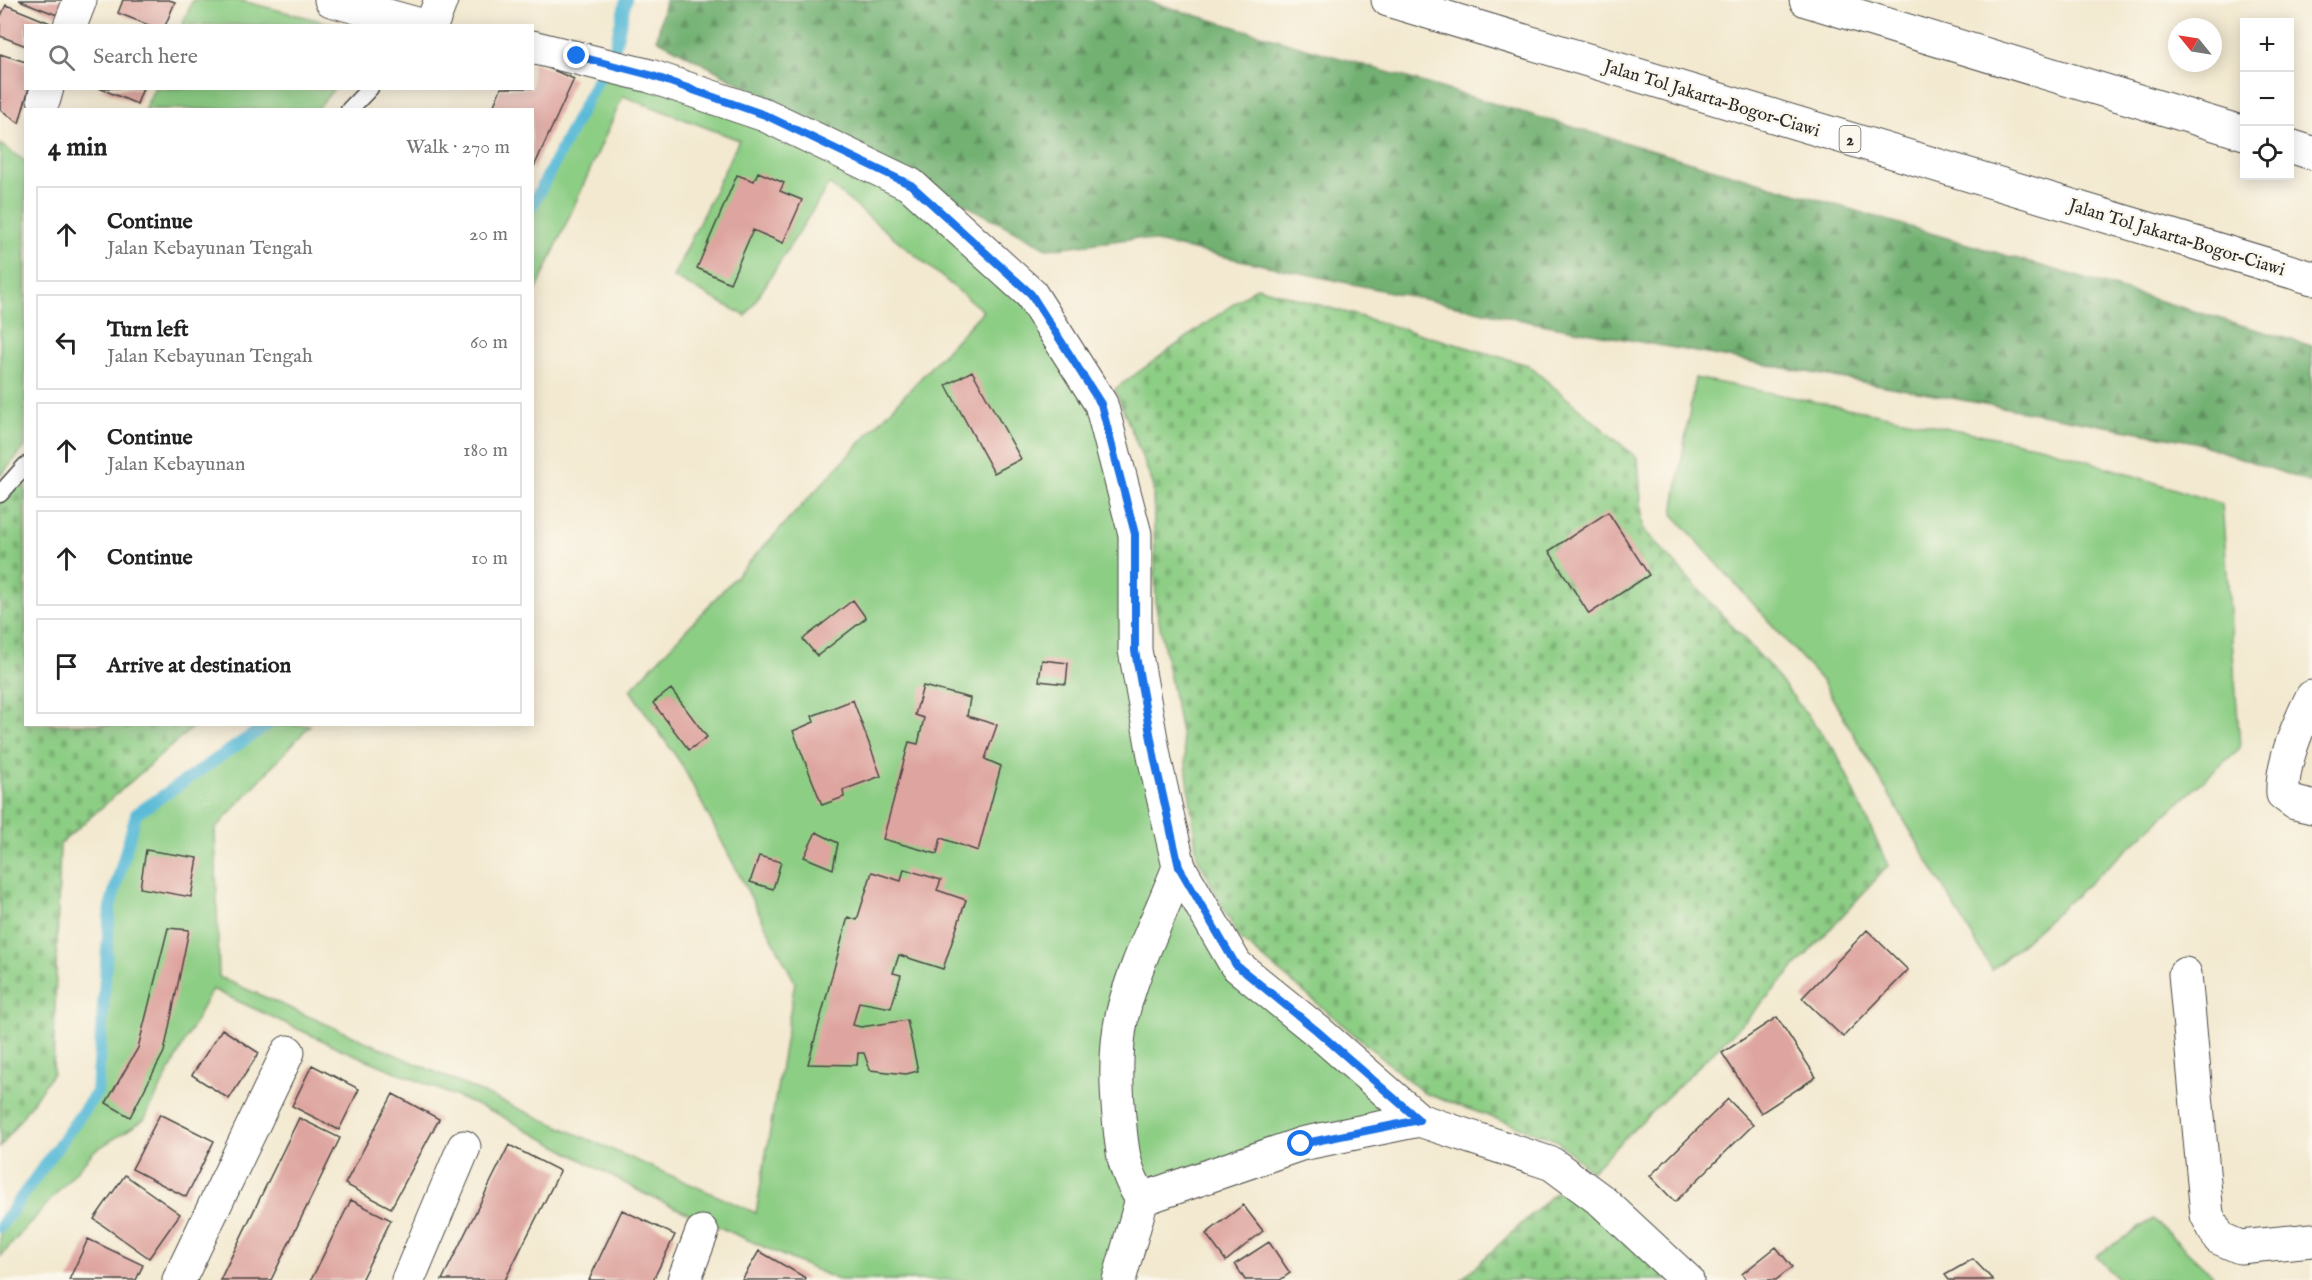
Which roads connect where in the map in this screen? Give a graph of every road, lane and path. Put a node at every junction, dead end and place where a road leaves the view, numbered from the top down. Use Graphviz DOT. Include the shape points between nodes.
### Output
graph roads {
  1 [pos="80,0"];
  2 [pos="331,0"];
  3 [pos="441,0"];
  4 [pos="1388,0"];
  5 [pos="1806,0"];
  6 [pos="71,24"];
  7 [pos="417,24"];
  8 [pos="432,24"];
  9 [pos="534,47"];
  10 [pos="368,90"];
  11 [pos="351,108"];
  12 [pos="2240,132"];
  13 [pos="2294,148"];
  14 [pos="2312,153"];
  15 [pos="2312,278"];
  16 [pos="24,467"];
  17 [pos="0,494"];
  18 [pos="2312,698"];
  19 [pos="2312,807"];
  20 [pos="1179,867"];
  21 [pos="2186,974"];
  22 [pos="288,1053"];
  23 [pos="1419,1120"];
  24 [pos="464,1147"];
  25 [pos="1142,1198"];
  26 [pos="702,1233"];
  27 [pos="2312,1240"];
  28 [pos="179,1280"];
  29 [pos="408,1280"];
  30 [pos="684,1280"];
  31 [pos="1119,1280"];
  32 [pos="1687,1280"];
  1 -- 6 [label="main road"];
  2 -- 7 [label="main road"];
  3 -- 8 [label="main road"];
  4 -- 15 [label="main road, Jalan Tol Jakarta–Bogor–Ciawi / 2"];
  5 -- 12 [label="main road"];
  9 -- 20 [label="main road" via="650,75 765,115 911,185 1031,294 1101,404 1135,534 1135,651"];
  10 -- 11 [label="lane"];
  13 -- 14 [label="main road"];
  16 -- 17 [label="lane"];
  18 -- 19 [label="main road" via="2293,742 2282,784 2283,794"];
  20 -- 23 [label="main road" via="1236,965"];
  20 -- 25 [label="main road" via="1131,986 1122,1019 1116,1085 1123,1160"];
  21 -- 27 [label="main road" via="2207,1215 2219,1238 2240,1247"];
  22 -- 28 [label="main road"];
  23 -- 25 [label="main road" via="1301,1144"];
  23 -- 32 [label="main road" via="1552,1164 1602,1201"];
  24 -- 29 [label="main road"];
  25 -- 31 [label="main road"];
  26 -- 30 [label="main road"];
}
